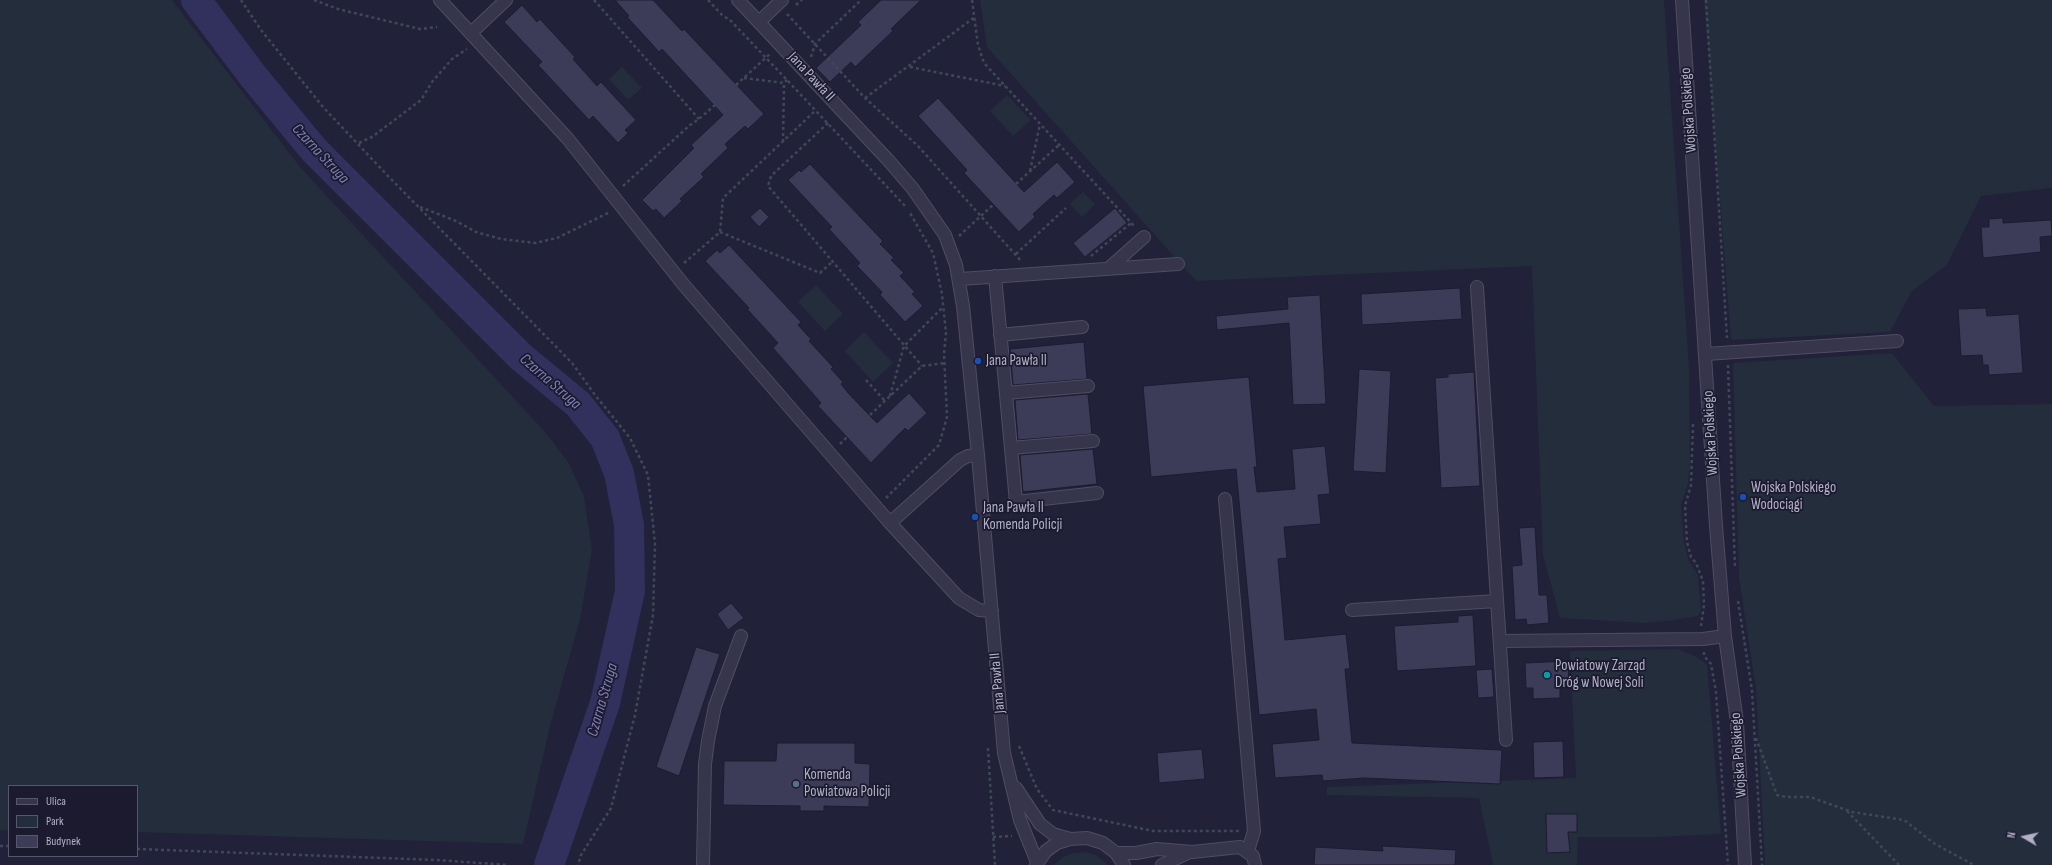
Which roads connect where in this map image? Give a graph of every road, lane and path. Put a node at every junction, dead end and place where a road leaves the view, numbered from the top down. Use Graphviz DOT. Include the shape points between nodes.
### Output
graph roads {
  1 [pos="241,0"];
  2 [pos="314,0"];
  3 [pos="440,0"];
  4 [pos="506,0"];
  5 [pos="594,0"];
  6 [pos="708,0"];
  7 [pos="738,0"];
  8 [pos="782,0"];
  9 [pos="861,0"];
  10 [pos="972,0"];
  11 [pos="1682,0"];
  12 [pos="1706,0"];
  13 [pos="787,14"];
  14 [pos="975,17"];
  15 [pos="759,22"];
  16 [pos="437,27"];
  17 [pos="474,36"];
  18 [pos="815,44"];
  19 [pos="780,45"];
  20 [pos="766,58"];
  21 [pos="909,67"];
  22 [pos="802,68"];
  23 [pos="744,78"];
  24 [pos="787,80"];
  25 [pos="784,83"];
  26 [pos="736,85"];
  27 [pos="1005,86"];
  28 [pos="865,98"];
  29 [pos="714,105"];
  30 [pos="816,110"];
  31 [pos="699,119"];
  32 [pos="828,123"];
  33 [pos="1040,124"];
  34 [pos="783,142"];
  35 [pos="359,144"];
  36 [pos="1059,145"];
  37 [pos="1030,171"];
  38 [pos="618,179"];
  39 [pos="1016,184"];
  40 [pos="623,186"];
  41 [pos="627,192"];
  42 [pos="994,204"];
  43 [pos="621,206"];
  44 [pos="420,207"];
  45 [pos="1066,208"];
  46 [pos="981,216"];
  47 [pos="1131,223"];
  48 [pos="720,232"];
  49 [pos="1144,237"];
  50 [pos="961,243"];
  51 [pos="1016,254"];
  52 [pos="679,258"];
  53 [pos="1085,260"];
  54 [pos="832,262"];
  55 [pos="683,264"];
  56 [pos="1017,264"];
  57 [pos="1178,264"];
  58 [pos="1108,269"];
  59 [pos="688,270"];
  60 [pos="995,276"];
  61 [pos="960,279"];
  62 [pos="1477,287"];
  63 [pos="944,307"];
  64 [pos="1082,327"];
  65 [pos="1000,335"];
  66 [pos="1897,341"];
  67 [pos="904,346"];
  68 [pos="1728,353"];
  69 [pos="1706,354"];
  70 [pos="945,363"];
  71 [pos="922,366"];
  72 [pos="866,380"];
  73 [pos="1088,386"];
  74 [pos="1006,393"];
  75 [pos="890,396"];
  76 [pos="885,401"];
  77 [pos="870,416"];
  78 [pos="847,437"];
  79 [pos="834,439"];
  80 [pos="1093,441"];
  81 [pos="839,445"];
  82 [pos="1011,448"];
  83 [pos="844,451"];
  84 [pos="978,456"];
  85 [pos="880,493"];
  86 [pos="1097,493"];
  87 [pos="1225,499"];
  88 [pos="890,523"];
  89 [pos="1736,575"];
  90 [pos="1497,600"];
  91 [pos="1738,600"];
  92 [pos="992,610"];
  93 [pos="1352,610"];
  94 [pos="741,636"];
  95 [pos="1725,636"];
  96 [pos="1500,641"];
  97 [pos="1755,736"];
  98 [pos="1016,740"];
  99 [pos="1506,740"];
  100 [pos="1009,776"];
  101 [pos="1845,809"];
  102 [pos="1254,831"];
  103 [pos="1070,839"];
  104 [pos="138,849"];
  105 [pos="1248,851"];
  106 [pos="1192,852"];
  107 [pos="1116,853"];
  108 [pos="1037,864"];
  109 [pos="508,865"];
  110 [pos="578,865"];
  111 [pos="703,865"];
  112 [pos="1124,865"];
  113 [pos="1162,865"];
  114 [pos="1255,865"];
  115 [pos="1745,865"];
  116 [pos="1762,865"];
  117 [pos="1899,865"];
  118 [pos="1974,865"];
  1 -- 35 [label="path" via="294,73"];
  2 -- 16 [label="path" via="338,9 420,29"];
  3 -- 17 [label="street"];
  4 -- 17 [label="street"];
  5 -- 31 [label="path"];
  6 -- 20 [label="path"];
  7 -- 15 [label="street, Jana Pawła II"];
  8 -- 15 [label="street"];
  9 -- 18 [label="path"];
  10 -- 14 [label="path"];
  11 -- 69 [label="street, Wojska Polskiego"];
  12 -- 68 [label="path"];
  13 -- 18 [label="path"];
  14 -- 21 [label="path"];
  14 -- 27 [label="path" via="980,55"];
  15 -- 19 [label="street, Jana Pawła II"];
  17 -- 35 [label="path" via="462,53 452,59 432,82 421,100"];
  17 -- 43 [label="street" via="568,138"];
  18 -- 22 [label="path" via="811,57"];
  18 -- 28 [label="path"];
  19 -- 20 [label="path"];
  19 -- 22 [label="street, Jana Pawła II"];
  20 -- 23 [label="path"];
  20 -- 24 [label="path"];
  21 -- 27 [label="path"];
  21 -- 28 [label="path"];
  22 -- 61 [label="street, Jana Pawła II" via="913,189 945,235"];
  23 -- 25 [label="path"];
  23 -- 26 [label="path"];
  24 -- 25 [label="path"];
  24 -- 30 [label="path"];
  25 -- 34 [label="path"];
  27 -- 33 [label="path"];
  28 -- 46 [label="path" via="918,146"];
  29 -- 31 [label="path"];
  30 -- 32 [label="path"];
  30 -- 34 [label="path"];
  31 -- 40 [label="path"];
  32 -- 54 [label="path" via="771,176 768,186 770,192"];
  32 -- 63 [label="path" via="916,221 933,253"];
  33 -- 36 [label="path"];
  33 -- 37 [label="path"];
  34 -- 48 [label="path" via="723,198"];
  35 -- 44 [label="path" via="387,176"];
  36 -- 37 [label="path"];
  36 -- 47 [label="path"];
  37 -- 39 [label="path"];
  38 -- 40 [label="path"];
  40 -- 41 [label="path"];
  42 -- 46 [label="path"];
  43 -- 44 [label="path" via="557,238 535,243 482,234 437,212"];
  43 -- 88 [label="street" via="683,284"];
  44 -- 110 [label="path" via="572,363 630,438 648,475 654,544 653,615 637,707 611,808 581,855"];
  45 -- 51 [label="path"];
  46 -- 50 [label="path" via="958,237"];
  46 -- 51 [label="path"];
  47 -- 49 [label="path"];
  47 -- 53 [label="path"];
  48 -- 54 [label="path" via="820,273"];
  48 -- 55 [label="path"];
  49 -- 58 [label="street"];
  51 -- 56 [label="path" via="1024,264"];
  52 -- 55 [label="path"];
  54 -- 67 [label="path"];
  55 -- 59 [label="path"];
  57 -- 58 [label="street"];
  58 -- 60 [label="street"];
  60 -- 61 [label="street"];
  60 -- 65 [label="street"];
  61 -- 84 [label="street, Jana Pawła II"];
  62 -- 90 [label="street"];
  63 -- 67 [label="path"];
  63 -- 70 [label="path"];
  64 -- 65 [label="street"];
  65 -- 74 [label="street"];
  66 -- 68 [label="street"];
  67 -- 71 [label="path"];
  67 -- 75 [label="path"];
  68 -- 69 [label="street"];
  68 -- 89 [label="path"];
  69 -- 95 [label="street, Wojska Polskiego"];
  70 -- 71 [label="path"];
  70 -- 85 [label="path" via="947,417 939,445 885,499"];
  71 -- 75 [label="path"];
  72 -- 76 [label="path"];
  73 -- 74 [label="street"];
  74 -- 82 [label="street"];
  75 -- 76 [label="path"];
  76 -- 77 [label="path"];
  78 -- 81 [label="path"];
  79 -- 81 [label="path"];
  80 -- 82 [label="street"];
  81 -- 83 [label="path"];
  82 -- 86 [label="street" via="1016,502"];
  84 -- 88 [label="street" via="968,456 960,460"];
  84 -- 92 [label="street, Jana Pawła II"];
  87 -- 102 [label="street"];
  88 -- 92 [label="street" via="959,598 979,610"];
  90 -- 93 [label="street"];
  90 -- 96 [label="street"];
  91 -- 97 [label="path" via="1752,690"];
  92 -- 100 [label="street, Jana Pawła II" via="1004,753"];
  94 -- 111 [label="street" via="716,706 708,741 705,764"];
  95 -- 96 [label="street" via="1703,639"];
  95 -- 115 [label="street, Wojska Polskiego" via="1737,722"];
  96 -- 99 [label="street"];
  97 -- 101 [label="path" via="1777,794 1786,797 1810,797"];
  97 -- 116 [label="path"];
  98 -- 102 [label="path" via="1037,789 1053,810 1153,831"];
  100 -- 103 [label="street, Jana Pawła II" via="1040,824 1053,834"];
  100 -- 108 [label="street, Jana Pawła II" via="1020,820"];
  101 -- 117 [label="path"];
  101 -- 118 [label="path" via="1904,820 1935,844"];
  102 -- 105 [label="street"];
  103 -- 107 [label="street" via="1087,838 1103,843"];
  103 -- 108 [label="street" via="1052,847"];
  104 -- 109 [label="path"];
  105 -- 106 [label="street" via="1240,847 1230,847"];
  105 -- 114 [label="street"];
  106 -- 107 [label="street" via="1157,849"];
  106 -- 113 [label="street"];
  107 -- 112 [label="street"];
}
